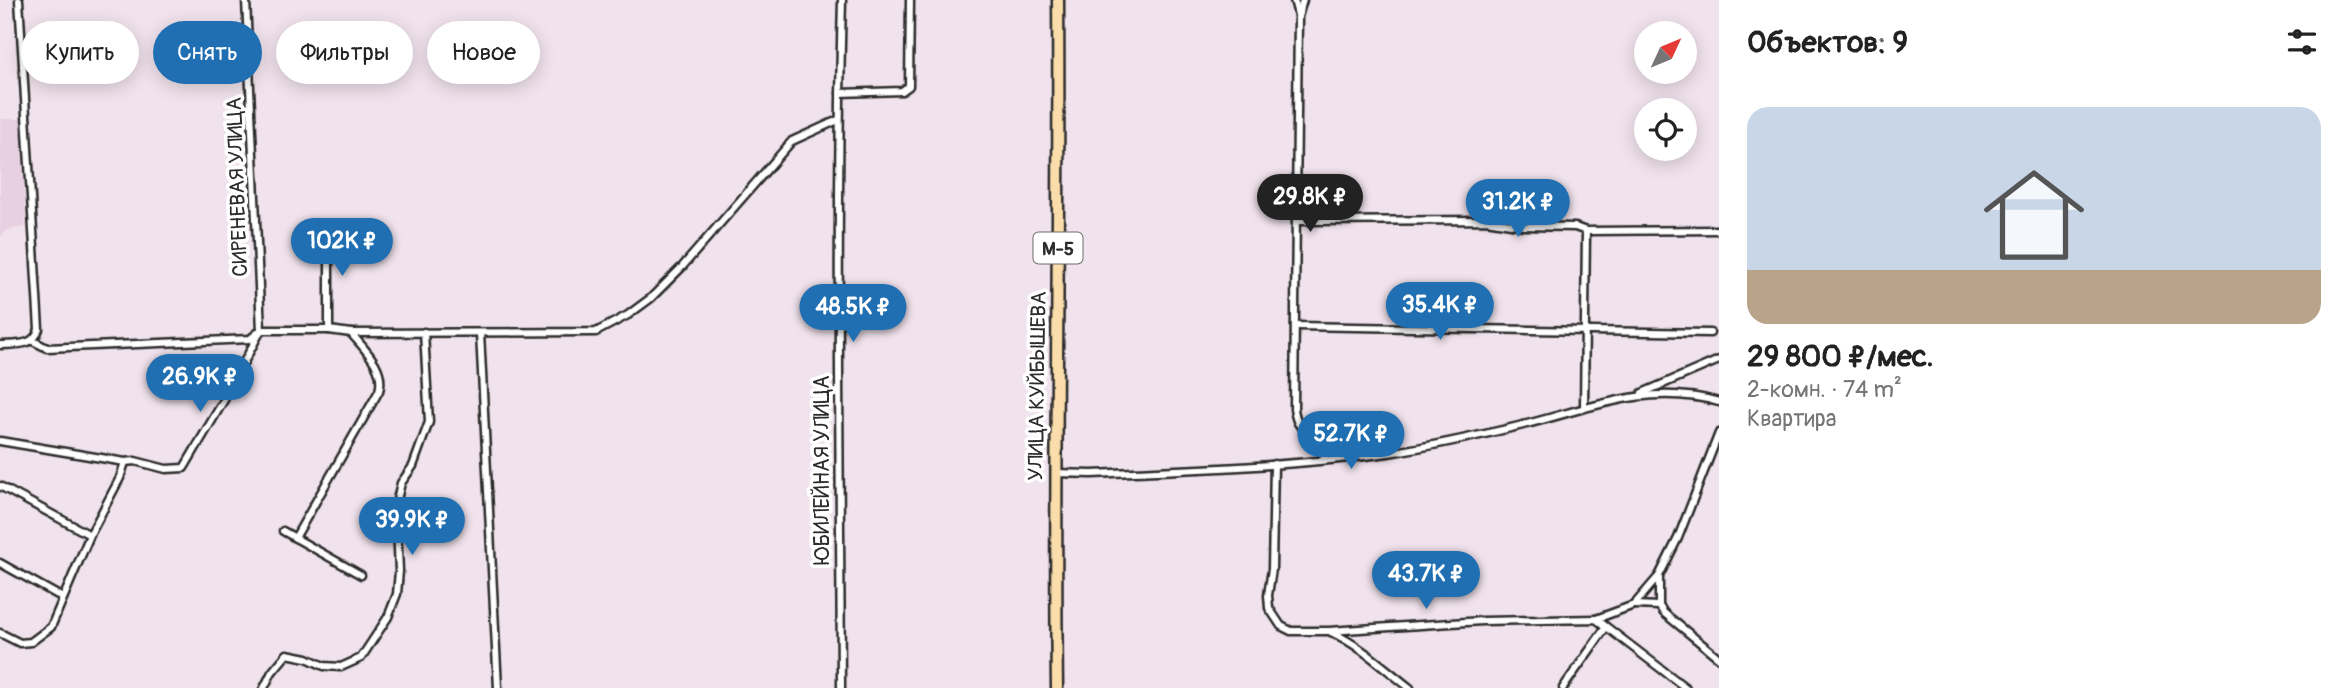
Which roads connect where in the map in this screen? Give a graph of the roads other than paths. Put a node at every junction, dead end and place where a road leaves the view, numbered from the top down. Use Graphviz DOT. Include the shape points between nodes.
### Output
graph roads {
  1 [pos="19,0"];
  2 [pos="246,0"];
  3 [pos="842,0"];
  4 [pos="910,0"];
  5 [pos="1058,0"];
  6 [pos="1294,0"];
  7 [pos="1303,0"];
  8 [pos="1298,17"];
  9 [pos="840,93"];
  10 [pos="838,120"];
  11 [pos="1297,221"];
  12 [pos="329,227"];
  13 [pos="1719,230"];
  14 [pos="1586,231"];
  15 [pos="1295,326"];
  16 [pos="261,330"];
  17 [pos="328,330"];
  18 [pos="1585,331"];
  19 [pos="424,332"];
  20 [pos="351,333"];
  21 [pos="480,333"];
  22 [pos="1710,333"];
  23 [pos="33,341"];
  24 [pos="0,345"];
  25 [pos="1719,360"];
  26 [pos="1637,395"];
  27 [pos="1719,402"];
  28 [pos="1584,408"];
  29 [pos="1719,433"];
  30 [pos="0,441"];
  31 [pos="1326,460"];
  32 [pos="125,463"];
  33 [pos="1274,464"];
  34 [pos="1055,473"];
  35 [pos="0,486"];
  36 [pos="283,531"];
  37 [pos="90,535"];
  38 [pos="295,538"];
  39 [pos="0,563"];
  40 [pos="361,575"];
  41 [pos="1660,576"];
  42 [pos="63,598"];
  43 [pos="1634,605"];
  44 [pos="1659,606"];
  45 [pos="1596,619"];
  46 [pos="1606,627"];
  47 [pos="1329,631"];
  48 [pos="0,634"];
  49 [pos="1719,658"];
  50 [pos="264,688"];
  51 [pos="498,688"];
  52 [pos="841,688"];
  53 [pos="1057,688"];
  54 [pos="1410,688"];
  55 [pos="1563,688"];
  56 [pos="1686,688"];
  1 -- 23 [label="street" via="39,307 39,329"];
  2 -- 16 [label="street, СИРЕНЕВАЯ УЛИЦА"];
  3 -- 9 [label="street, ЮБИЛЕЙНАЯ УЛИЦА"];
  4 -- 9 [label="street" via="909,86 902,92"];
  5 -- 34 [label="highway, УЛИЦА КУЙБЫШЕВА / М-5"];
  6 -- 8 [label="street"];
  7 -- 8 [label="street"];
  8 -- 11 [label="street"];
  9 -- 10 [label="street, ЮБИЛЕЙНАЯ УЛИЦА"];
  10 -- 21 [label="street" via="792,141 682,267 628,315 596,332"];
  10 -- 52 [label="street, ЮБИЛЕЙНАЯ УЛИЦА"];
  11 -- 14 [label="street" via="1486,220"];
  11 -- 15 [label="street"];
  12 -- 17 [label="street"];
  13 -- 14 [label="street"];
  14 -- 18 [label="street"];
  15 -- 18 [label="street"];
  15 -- 31 [label="street" via="1295,419 1317,442"];
  16 -- 17 [label="street"];
  16 -- 23 [label="street" via="250,339 47,348"];
  16 -- 32 [label="street" via="184,468"];
  17 -- 20 [label="street"];
  18 -- 22 [label="street"];
  18 -- 28 [label="street"];
  19 -- 20 [label="street"];
  19 -- 21 [label="street"];
  19 -- 50 [label="street" via="429,422 396,504 399,571 388,617 361,658 341,667 287,654"];
  20 -- 38 [label="street" via="376,366 379,391"];
  21 -- 51 [label="street"];
  23 -- 24 [label="street"];
  25 -- 26 [label="street"];
  26 -- 27 [label="street" via="1682,395"];
  26 -- 28 [label="street"];
  28 -- 31 [label="street" via="1463,439"];
  29 -- 41 [label="street"];
  30 -- 32 [label="street"];
  31 -- 33 [label="street"];
  32 -- 37 [label="street"];
  33 -- 34 [label="street"];
  33 -- 47 [label="street" via="1269,608 1281,626 1291,631"];
  34 -- 53 [label="highway, УЛИЦА КУЙБЫШЕВА / М-5"];
  35 -- 37 [label="street"];
  36 -- 38 [label="street"];
  37 -- 42 [label="street"];
  38 -- 40 [label="street"];
  39 -- 42 [label="street"];
  41 -- 43 [label="street"];
  41 -- 44 [label="street"];
  42 -- 48 [label="street" via="51,627 31,642 20,643"];
  43 -- 44 [label="street"];
  43 -- 45 [label="street"];
  44 -- 49 [label="street"];
  45 -- 46 [label="street"];
  45 -- 47 [label="street"];
  46 -- 55 [label="street"];
  46 -- 56 [label="street"];
  47 -- 54 [label="street" via="1350,641"];
}
